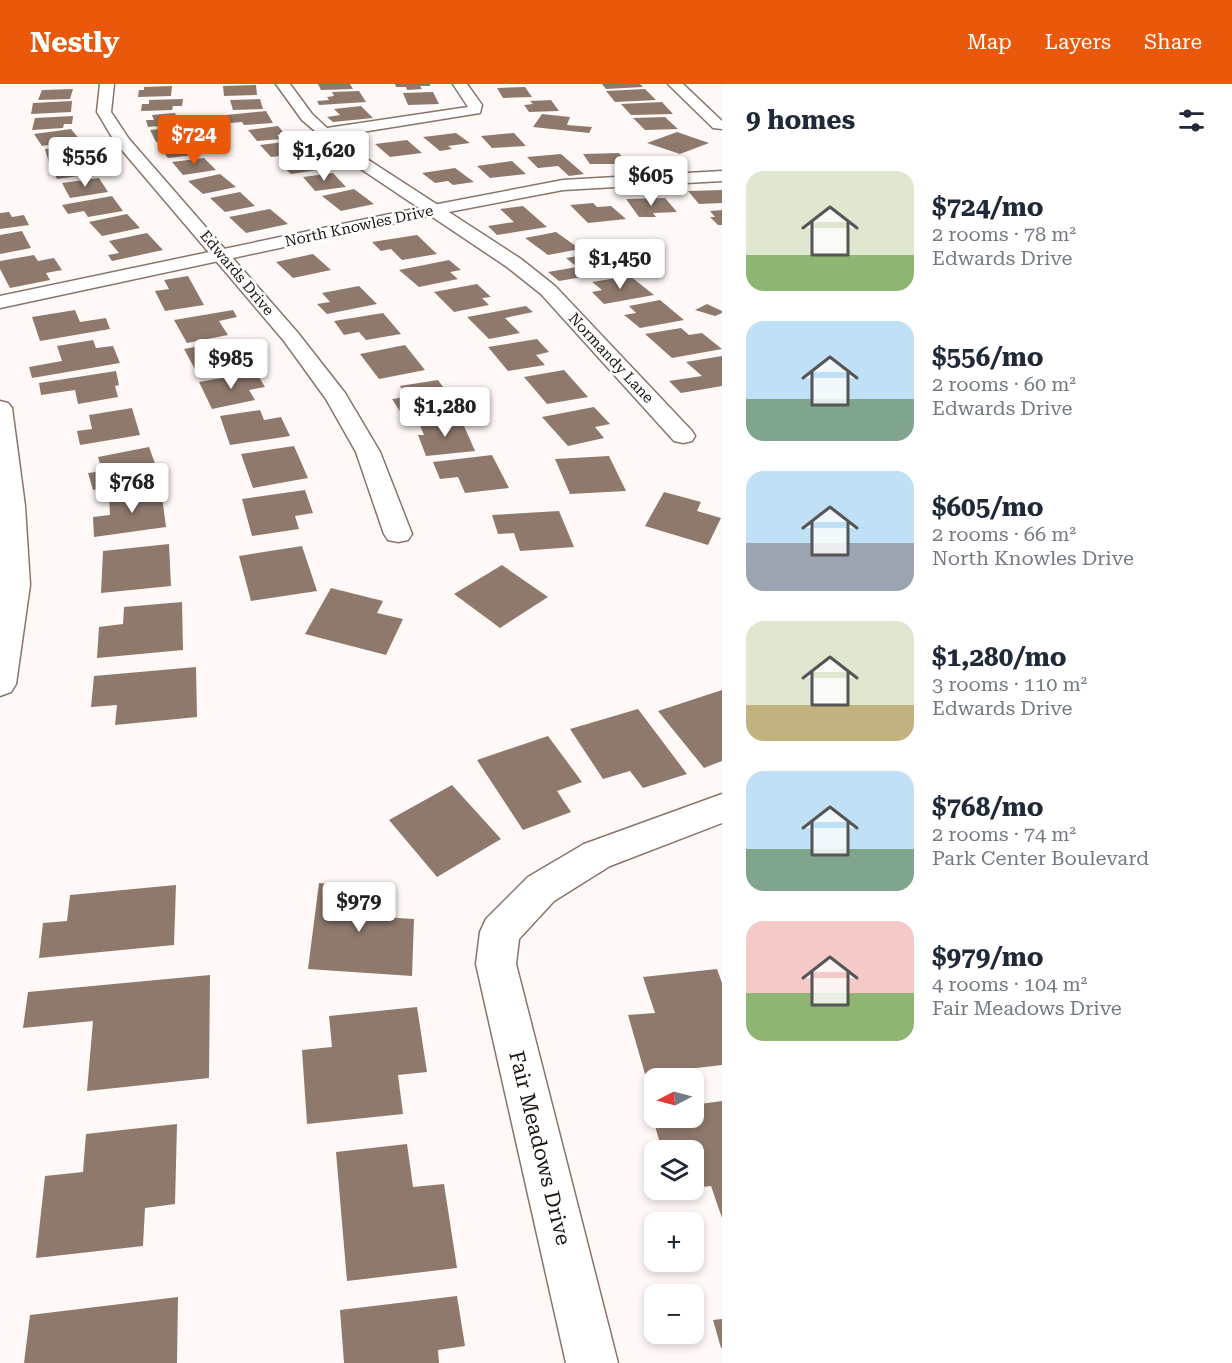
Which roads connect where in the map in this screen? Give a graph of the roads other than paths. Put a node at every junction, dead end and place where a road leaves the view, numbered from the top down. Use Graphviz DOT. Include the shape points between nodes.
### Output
graph roads {
  1 [pos="107,84"];
  2 [pos="283,84"];
  3 [pos="460,84"];
  4 [pos="675,84"];
  5 [pos="720,125"];
  6 [pos="324,133"];
  7 [pos="722,176"];
  8 [pos="433,210"];
  9 [pos="222,256"];
  10 [pos="0,302"];
  11 [pos="0,408"];
  12 [pos="684,436"];
  13 [pos="398,534"];
  14 [pos="0,684"];
  15 [pos="722,808"];
  16 [pos="592,1363"];
  1 -- 9 [label="street, Edwards Drive" via="104,112 123,142"];
  2 -- 6 [label="street, Normandy Lane"];
  3 -- 6 [label="street" via="475,110"];
  4 -- 5 [label="street"];
  6 -- 8 [label="street, Normandy Lane"];
  7 -- 8 [label="street, North Knowles Drive" via="563,185"];
  8 -- 9 [label="street, North Knowles Drive"];
  8 -- 12 [label="street, Normandy Lane" via="548,290"];
  9 -- 10 [label="street, North Knowles Drive"];
  9 -- 13 [label="street, Edwards Drive" via="337,398 368,452"];
  11 -- 14 [label="street" via="12,506 16,585"];
  15 -- 16 [label="street, Fair Meadows Drive" via="597,855 541,889 500,932 496,964"];
}
